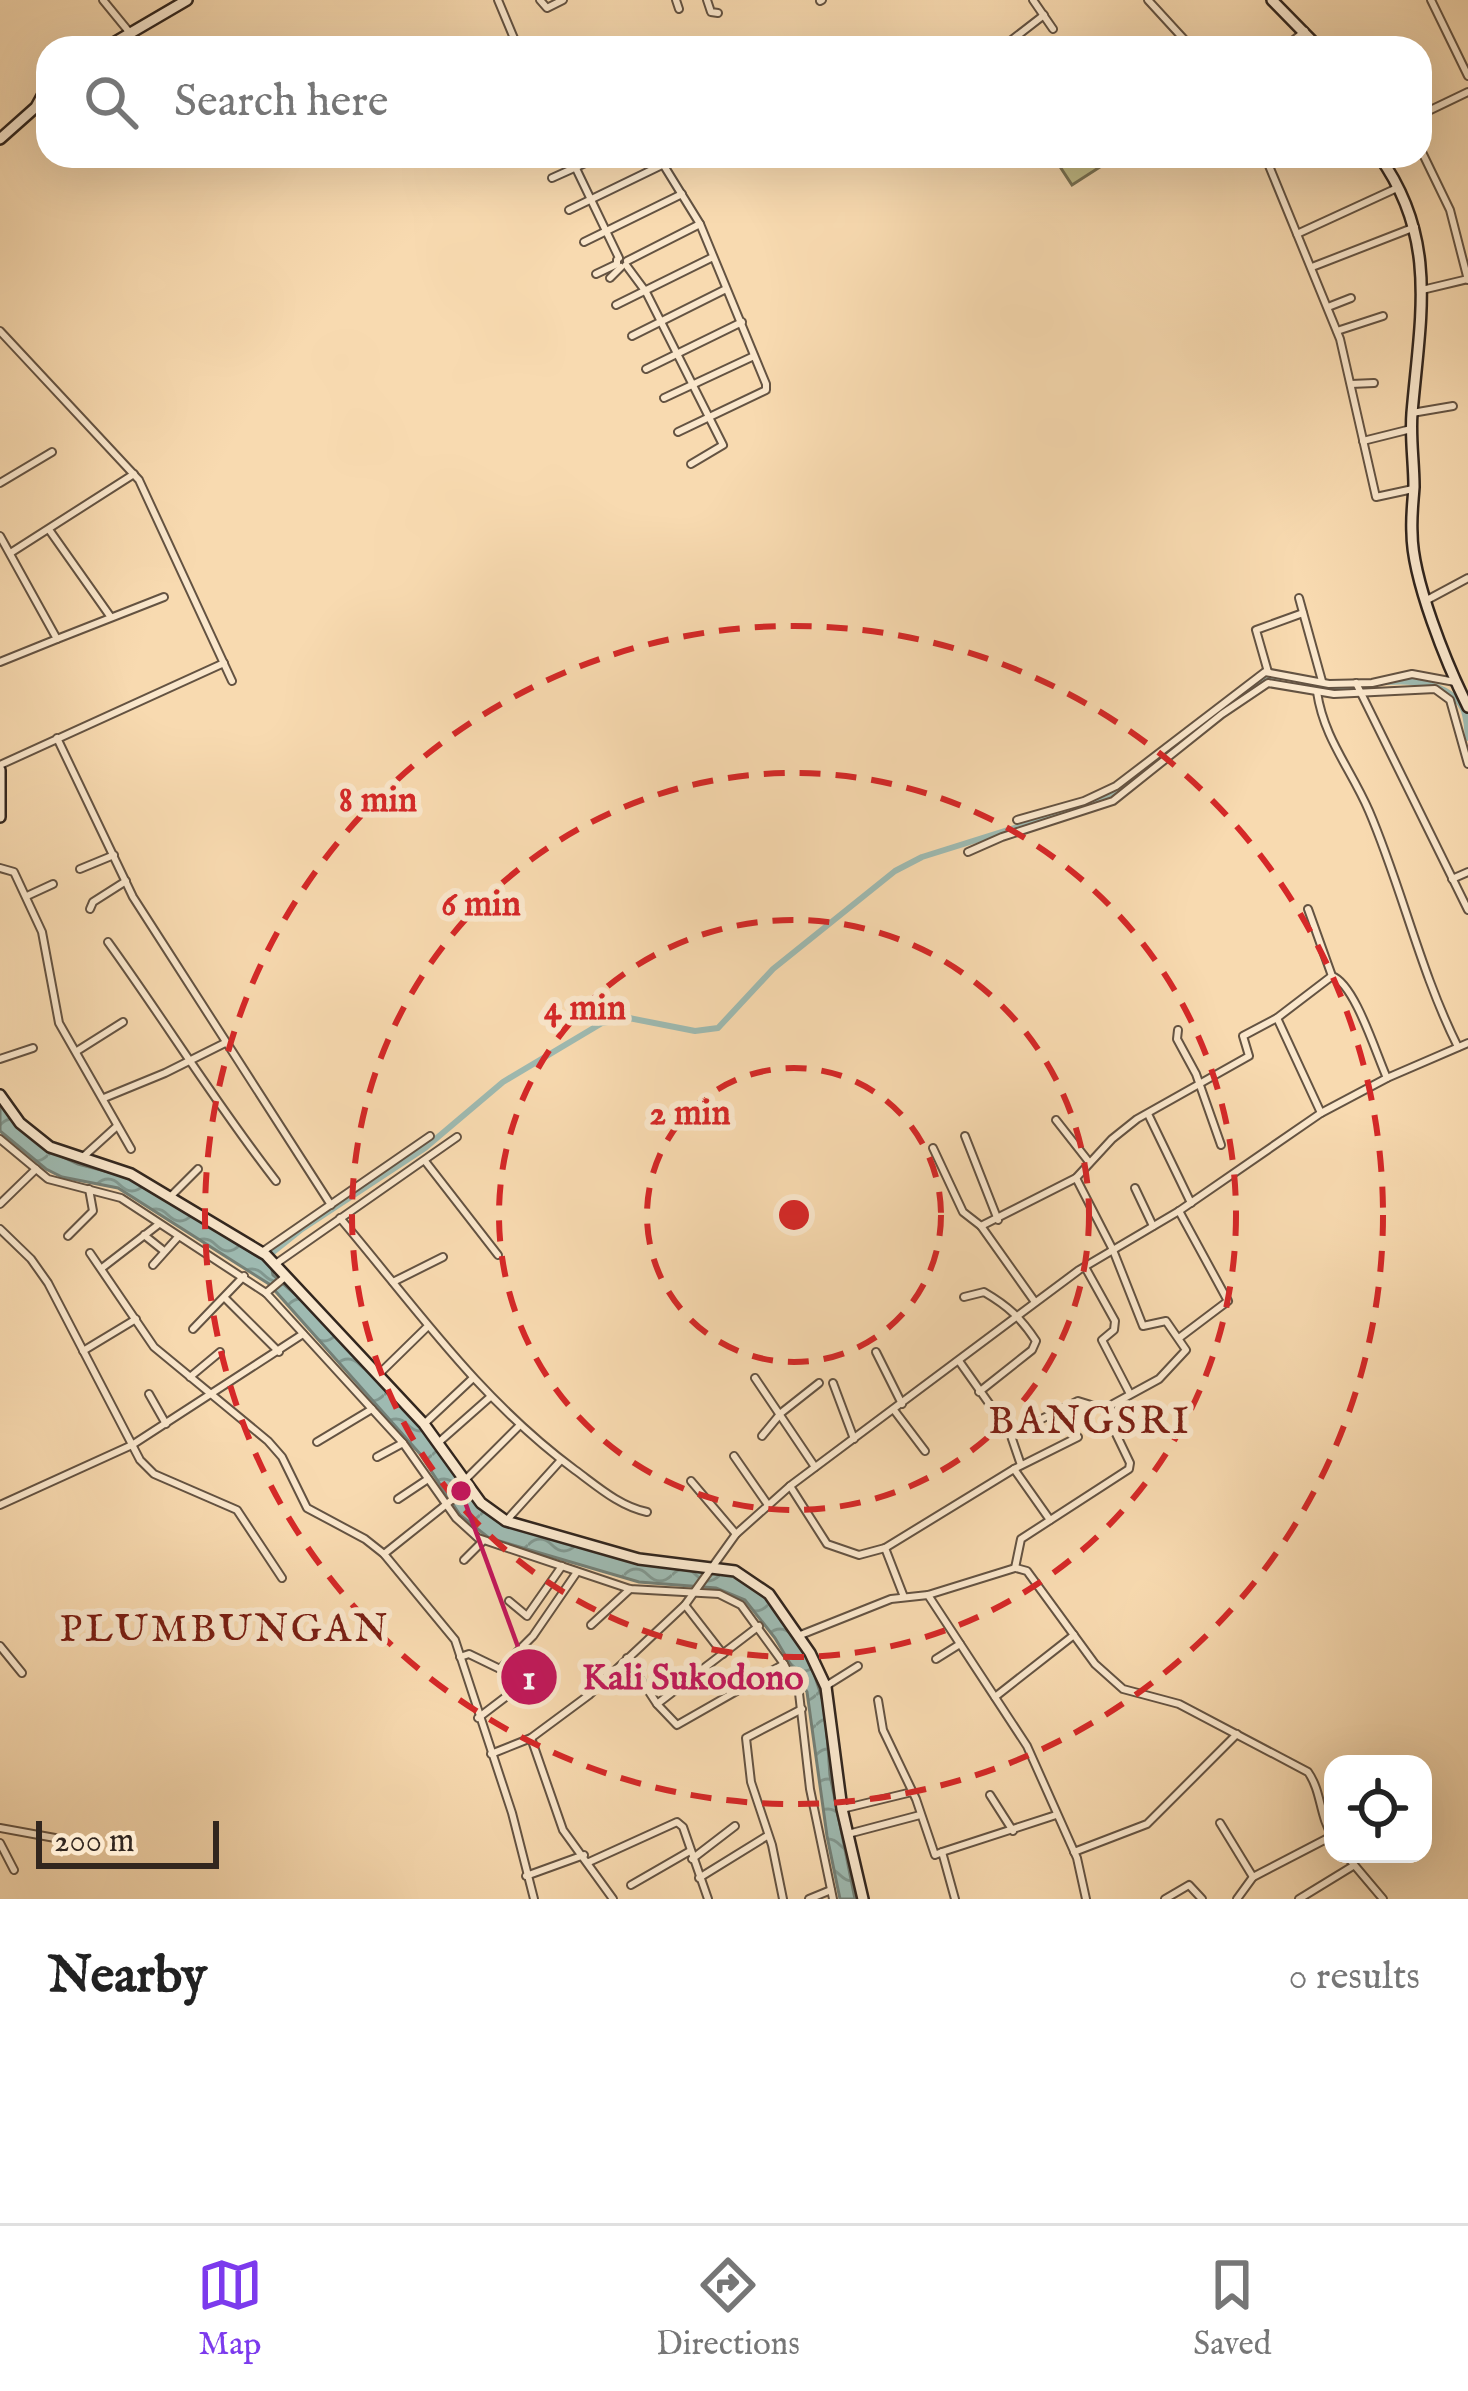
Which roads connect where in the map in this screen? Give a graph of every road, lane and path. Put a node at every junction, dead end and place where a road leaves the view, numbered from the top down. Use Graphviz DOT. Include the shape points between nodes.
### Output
graph roads {
  1 [pos="103,0"];
  2 [pos="187,0"];
  3 [pos="498,0"];
  4 [pos="539,0"];
  5 [pos="563,0"];
  6 [pos="676,0"];
  7 [pos="707,0"];
  8 [pos="1033,0"];
  9 [pos="1148,0"];
  10 [pos="1272,0"];
  11 [pos="1432,0"];
  12 [pos="679,9"];
  13 [pos="718,14"];
  14 [pos="1044,15"];
  15 [pos="1053,28"];
  16 [pos="1305,31"];
  17 [pos="130,33"];
  18 [pos="125,36"];
  19 [pos="513,36"];
  20 [pos="1017,36"];
  21 [pos="1181,36"];
  22 [pos="1299,36"];
  23 [pos="1309,36"];
  24 [pos="1467,72"];
  25 [pos="1468,92"];
  26 [pos="36,107"];
  27 [pos="1432,109"];
  28 [pos="0,139"];
  29 [pos="647,168"];
  30 [pos="666,168"];
  31 [pos="1269,168"];
  32 [pos="1388,168"];
  33 [pos="1430,168"];
  34 [pos="576,169"];
  35 [pos="552,178"];
  36 [pos="1401,187"];
  37 [pos="682,194"];
  38 [pos="592,199"];
  39 [pos="569,210"];
  40 [pos="700,224"];
  41 [pos="1416,227"];
  42 [pos="606,231"];
  43 [pos="1297,234"];
  44 [pos="584,242"];
  45 [pos="713,257"];
  46 [pos="622,263"];
  47 [pos="1312,267"];
  48 [pos="596,274"];
  49 [pos="610,278"];
  50 [pos="1468,280"];
  51 [pos="726,289"];
  52 [pos="1422,290"];
  53 [pos="646,292"];
  54 [pos="1351,298"];
  55 [pos="616,305"];
  56 [pos="1328,307"];
  57 [pos="1383,316"];
  58 [pos="742,322"];
  59 [pos="661,323"];
  60 [pos="0,331"];
  61 [pos="1337,331"];
  62 [pos="632,336"];
  63 [pos="676,356"];
  64 [pos="754,356"];
  65 [pos="646,369"];
  66 [pos="1374,383"];
  67 [pos="1351,384"];
  68 [pos="691,387"];
  69 [pos="664,398"];
  70 [pos="1454,406"];
  71 [pos="1412,413"];
  72 [pos="707,418"];
  73 [pos="1411,429"];
  74 [pos="678,432"];
  75 [pos="1363,441"];
  76 [pos="52,452"];
  77 [pos="691,464"];
  78 [pos="134,474"];
  79 [pos="0,483"];
  80 [pos="1413,493"];
  81 [pos="50,531"];
  82 [pos="0,536"];
  83 [pos="11,552"];
  84 [pos="0,555"];
  85 [pos="1468,578"];
  86 [pos="164,597"];
  87 [pos="1299,598"];
  88 [pos="1427,600"];
  89 [pos="1303,613"];
  90 [pos="110,616"];
  91 [pos="57,639"];
  92 [pos="0,662"];
  93 [pos="224,663"];
  94 [pos="1268,672"];
  95 [pos="232,681"];
  96 [pos="1323,682"];
  97 [pos="1455,682"];
  98 [pos="1358,688"];
  99 [pos="1317,692"];
  100 [pos="1468,707"];
  101 [pos="57,738"];
  102 [pos="1468,764"];
  103 [pos="0,767"];
  104 [pos="0,817"];
  105 [pos="1017,820"];
  106 [pos="968,852"];
  107 [pos="114,855"];
  108 [pos="0,868"];
  109 [pos="80,869"];
  110 [pos="1468,872"];
  111 [pos="1452,879"];
  112 [pos="126,881"];
  113 [pos="52,884"];
  114 [pos="27,896"];
  115 [pos="90,909"];
  116 [pos="1308,909"];
  117 [pos="1468,910"];
  118 [pos="108,942"];
  119 [pos="1332,976"];
  120 [pos="1277,1018"];
  121 [pos="123,1022"];
  122 [pos="1178,1030"];
  123 [pos="225,1042"];
  124 [pos="1468,1043"];
  125 [pos="1458,1047"];
  126 [pos="33,1048"];
  127 [pos="76,1051"];
  128 [pos="0,1059"];
  129 [pos="192,1060"];
  130 [pos="1387,1078"];
  131 [pos="1200,1086"];
  132 [pos="0,1096"];
  133 [pos="104,1098"];
  134 [pos="1321,1113"];
  135 [pos="1148,1114"];
  136 [pos="1056,1120"];
  137 [pos="116,1127"];
  138 [pos="430,1136"];
  139 [pos="965,1136"];
  140 [pos="457,1138"];
  141 [pos="0,1139"];
  142 [pos="1221,1145"];
  143 [pos="934,1148"];
  144 [pos="131,1149"];
  145 [pos="80,1160"];
  146 [pos="425,1161"];
  147 [pos="1089,1162"];
  148 [pos="36,1169"];
  149 [pos="199,1169"];
  150 [pos="1076,1178"];
  151 [pos="276,1181"];
  152 [pos="1135,1188"];
  153 [pos="88,1189"];
  154 [pos="169,1198"];
  155 [pos="1190,1201"];
  156 [pos="0,1204"];
  157 [pos="332,1205"];
  158 [pos="1179,1211"];
  159 [pos="340,1218"];
  160 [pos="998,1220"];
  161 [pos="159,1224"];
  162 [pos="981,1226"];
  163 [pos="1153,1226"];
  164 [pos="0,1229"];
  165 [pos="144,1235"];
  166 [pos="68,1236"];
  167 [pos="178,1237"];
  168 [pos="1113,1250"];
  169 [pos="164,1251"];
  170 [pos="90,1253"];
  171 [pos="498,1255"];
  172 [pos="443,1257"];
  173 [pos="268,1258"];
  174 [pos="153,1265"];
  175 [pos="1085,1267"];
  176 [pos="102,1268"];
  177 [pos="244,1276"];
  178 [pos="283,1278"];
  179 [pos="393,1282"];
  180 [pos="268,1290"];
  181 [pos="964,1297"];
  182 [pos="225,1298"];
  183 [pos="1036,1303"];
  184 [pos="1019,1316"];
  185 [pos="136,1318"];
  186 [pos="427,1328"];
  187 [pos="193,1329"];
  188 [pos="303,1334"];
  189 [pos="1179,1338"];
  190 [pos="83,1351"];
  191 [pos="220,1352"];
  192 [pos="280,1352"];
  193 [pos="876,1352"];
  194 [pos="958,1361"];
  195 [pos="379,1374"];
  196 [pos="190,1377"];
  197 [pos="755,1378"];
  198 [pos="472,1379"];
  199 [pos="833,1383"];
  200 [pos="819,1384"];
  201 [pos="979,1391"];
  202 [pos="149,1394"];
  203 [pos="1130,1394"];
  204 [pos="211,1396"];
  205 [pos="490,1397"];
  206 [pos="898,1407"];
  207 [pos="372,1409"];
  208 [pos="1104,1409"];
  209 [pos="781,1413"];
  210 [pos="166,1424"];
  211 [pos="424,1424"];
  212 [pos="519,1426"];
  213 [pos="1011,1434"];
  214 [pos="762,1436"];
  215 [pos="1078,1437"];
  216 [pos="854,1439"];
  217 [pos="317,1442"];
  218 [pos="403,1443"];
  219 [pos="438,1443"];
  220 [pos="132,1445"];
  221 [pos="925,1451"];
  222 [pos="734,1456"];
  223 [pos="377,1457"];
  224 [pos="561,1460"];
  225 [pos="815,1467"];
  226 [pos="1018,1467"];
  227 [pos="428,1479"];
  228 [pos="691,1481"];
  229 [pos="466,1485"];
  230 [pos="790,1486"];
  231 [pos="398,1499"];
  232 [pos="446,1502"];
  233 [pos="0,1505"];
  234 [pos="768,1505"];
  235 [pos="646,1512"];
  236 [pos="1050,1520"];
  237 [pos="506,1521"];
  238 [pos="736,1534"];
  239 [pos="483,1540"];
  240 [pos="885,1548"];
  241 [pos="384,1555"];
  242 [pos="464,1560"];
  243 [pos="562,1566"];
  244 [pos="712,1567"];
  245 [pos="1015,1568"];
  246 [pos="577,1572"];
  247 [pos="282,1578"];
  248 [pos="630,1589"];
  249 [pos="698,1590"];
  250 [pos="928,1595"];
  251 [pos="904,1597"];
  252 [pos="509,1600"];
  253 [pos="685,1605"];
  254 [pos="590,1625"];
  255 [pos="759,1626"];
  256 [pos="1074,1635"];
  257 [pos="798,1636"];
  258 [pos="959,1644"];
  259 [pos="0,1646"];
  260 [pos="723,1654"];
  261 [pos="460,1658"];
  262 [pos="627,1658"];
  263 [pos="936,1659"];
  264 [pos="784,1664"];
  265 [pos="858,1666"];
  266 [pos="22,1673"];
  267 [pos="520,1686"];
  268 [pos="826,1687"];
  269 [pos="995,1697"];
  270 [pos="878,1700"];
  271 [pos="657,1704"];
  272 [pos="802,1709"];
  273 [pos="478,1718"];
  274 [pos="1237,1734"];
  275 [pos="531,1738"];
  276 [pos="491,1754"];
  277 [pos="912,1792"];
  278 [pos="990,1795"];
  279 [pos="842,1809"];
  280 [pos="922,1815"];
  281 [pos="1056,1815"];
  282 [pos="1220,1823"];
  283 [pos="1324,1825"];
  284 [pos="735,1826"];
  285 [pos="0,1828"];
  286 [pos="1013,1831"];
  287 [pos="848,1834"];
  288 [pos="768,1835"];
  289 [pos="55,1838"];
  290 [pos="1324,1842"];
  291 [pos="0,1844"];
  292 [pos="942,1852"];
  293 [pos="1074,1852"];
  294 [pos="691,1855"];
  295 [pos="586,1858"];
  296 [pos="1353,1865"];
  297 [pos="14,1870"];
  298 [pos="526,1876"];
  299 [pos="1253,1877"];
  300 [pos="699,1878"];
  301 [pos="631,1885"];
  302 [pos="832,1894"];
  303 [pos="534,1899"];
  304 [pos="614,1899"];
  305 [pos="708,1899"];
  306 [pos="783,1899"];
  307 [pos="809,1899"];
  308 [pos="863,1899"];
  309 [pos="956,1899"];
  310 [pos="1086,1899"];
  311 [pos="1165,1899"];
  312 [pos="1202,1899"];
  313 [pos="1237,1899"];
  314 [pos="1298,1899"];
  315 [pos="1382,1899"];
  1 -- 17 [label="street"];
  2 -- 17 [label="main road"];
  3 -- 19 [label="street"];
  4 -- 5 [label="street" via="547,8"];
  6 -- 12 [label="street"];
  7 -- 13 [label="street"];
  8 -- 14 [label="street"];
  9 -- 21 [label="street"];
  10 -- 16 [label="main road"];
  11 -- 24 [label="street"];
  14 -- 15 [label="street"];
  14 -- 20 [label="street"];
  16 -- 22 [label="street"];
  16 -- 23 [label="main road"];
  17 -- 18 [label="main road"];
  25 -- 27 [label="street"];
  26 -- 28 [label="main road"];
  29 -- 38 [label="street"];
  30 -- 37 [label="street"];
  31 -- 43 [label="street"];
  32 -- 36 [label="main road"];
  33 -- 50 [label="street"];
  34 -- 35 [label="street"];
  34 -- 38 [label="street"];
  36 -- 41 [label="main road"];
  36 -- 43 [label="street"];
  37 -- 40 [label="street"];
  37 -- 42 [label="street"];
  38 -- 39 [label="street"];
  38 -- 42 [label="street"];
  40 -- 45 [label="street"];
  40 -- 46 [label="street"];
  41 -- 47 [label="street"];
  41 -- 52 [label="main road"];
  42 -- 44 [label="street"];
  42 -- 46 [label="street"];
  43 -- 47 [label="street"];
  45 -- 51 [label="street"];
  45 -- 53 [label="street"];
  46 -- 48 [label="street"];
  46 -- 49 [label="street"];
  46 -- 53 [label="street"];
  47 -- 56 [label="street"];
  50 -- 52 [label="street"];
  51 -- 58 [label="street"];
  51 -- 59 [label="street"];
  52 -- 71 [label="main road"];
  53 -- 55 [label="street"];
  53 -- 59 [label="street"];
  54 -- 56 [label="street"];
  56 -- 61 [label="street"];
  57 -- 61 [label="street"];
  58 -- 63 [label="street"];
  58 -- 64 [label="street"];
  59 -- 62 [label="street"];
  59 -- 63 [label="street"];
  60 -- 78 [label="street"];
  61 -- 67 [label="street"];
  63 -- 65 [label="street"];
  63 -- 68 [label="street"];
  64 -- 68 [label="street"];
  64 -- 72 [label="street" via="766,390"];
  66 -- 67 [label="street"];
  67 -- 75 [label="street"];
  68 -- 69 [label="street"];
  68 -- 72 [label="street"];
  70 -- 71 [label="street"];
  71 -- 73 [label="main road"];
  72 -- 74 [label="street"];
  72 -- 77 [label="street" via="723,447"];
  73 -- 75 [label="street"];
  73 -- 80 [label="main road"];
  75 -- 80 [label="street" via="1376,498"];
  76 -- 79 [label="street"];
  78 -- 81 [label="street"];
  78 -- 93 [label="street"];
  80 -- 88 [label="main road" via="1412,537"];
  81 -- 83 [label="street"];
  81 -- 90 [label="street"];
  82 -- 83 [label="street"];
  83 -- 84 [label="street"];
  83 -- 91 [label="street"];
  85 -- 88 [label="street"];
  86 -- 90 [label="street"];
  87 -- 89 [label="street"];
  88 -- 97 [label="main road"];
  89 -- 94 [label="street" via="1256,630"];
  89 -- 96 [label="street"];
  90 -- 91 [label="street"];
  91 -- 92 [label="street"];
  93 -- 95 [label="street"];
  93 -- 101 [label="street"];
  94 -- 96 [label="street"];
  94 -- 105 [label="street" via="1116,786"];
  96 -- 98 [label="street"];
  97 -- 98 [label="street" via="1412,674"];
  97 -- 100 [label="main road"];
  98 -- 99 [label="street"];
  98 -- 102 [label="street" via="1446,694"];
  98 -- 111 [label="street"];
  99 -- 106 [label="street" via="1260,685 1113,801"];
  99 -- 125 [label="street" via="1322,723 1369,811"];
  101 -- 103 [label="street"];
  101 -- 107 [label="street"];
  103 -- 104 [label="main road"];
  107 -- 109 [label="street"];
  107 -- 112 [label="street"];
  108 -- 114 [label="street" via="14,872"];
  110 -- 111 [label="street"];
  111 -- 117 [label="street"];
  112 -- 115 [label="street"];
  112 -- 123 [label="street"];
  113 -- 114 [label="street"];
  114 -- 127 [label="street" via="59,1023"];
  116 -- 119 [label="street"];
  118 -- 129 [label="street"];
  119 -- 120 [label="street"];
  119 -- 130 [label="street" via="1342,980"];
  120 -- 131 [label="street" via="1244,1036 1249,1056"];
  120 -- 134 [label="street"];
  121 -- 127 [label="street"];
  122 -- 131 [label="street"];
  123 -- 129 [label="street"];
  123 -- 157 [label="street"];
  124 -- 125 [label="street"];
  125 -- 130 [label="street"];
  126 -- 128 [label="street"];
  127 -- 133 [label="street"];
  129 -- 133 [label="street"];
  129 -- 151 [label="street"];
  130 -- 134 [label="street"];
  131 -- 135 [label="street"];
  131 -- 142 [label="street"];
  132 -- 145 [label="main road" via="41,1141"];
  133 -- 137 [label="street"];
  134 -- 155 [label="street"];
  135 -- 147 [label="street"];
  135 -- 155 [label="street"];
  136 -- 147 [label="street"];
  137 -- 144 [label="street"];
  137 -- 145 [label="street"];
  138 -- 157 [label="street"];
  139 -- 160 [label="street"];
  140 -- 146 [label="street"];
  141 -- 148 [label="street"];
  143 -- 162 [label="street" via="963,1212"];
  145 -- 154 [label="main road" via="131,1174"];
  146 -- 159 [label="street"];
  146 -- 171 [label="street"];
  147 -- 150 [label="street"];
  148 -- 153 [label="street"];
  148 -- 156 [label="street"];
  149 -- 154 [label="street"];
  150 -- 160 [label="street"];
  150 -- 168 [label="street"];
  152 -- 163 [label="street"];
  153 -- 161 [label="street" via="121,1198"];
  153 -- 166 [label="street" via="93,1211"];
  154 -- 173 [label="main road"];
  155 -- 158 [label="street"];
  157 -- 173 [label="street"];
  158 -- 163 [label="street"];
  158 -- 189 [label="street" via="1228,1300"];
  159 -- 173 [label="street"];
  159 -- 179 [label="street"];
  160 -- 162 [label="street"];
  161 -- 165 [label="street"];
  161 -- 167 [label="street"];
  162 -- 183 [label="street"];
  163 -- 168 [label="street"];
  164 -- 190 [label="street" via="48,1283"];
  165 -- 169 [label="street"];
  165 -- 176 [label="street"];
  167 -- 169 [label="street"];
  167 -- 177 [label="street"];
  168 -- 175 [label="street"];
  168 -- 189 [label="street" via="1143,1326 1166,1321"];
  169 -- 174 [label="street"];
  170 -- 176 [label="street"];
  172 -- 179 [label="street"];
  173 -- 178 [label="main road"];
  175 -- 183 [label="street"];
  175 -- 203 [label="street" via="1115,1322 1102,1340"];
  176 -- 185 [label="street"];
  177 -- 180 [label="street"];
  177 -- 182 [label="street"];
  178 -- 180 [label="street"];
  178 -- 195 [label="main road"];
  179 -- 186 [label="street"];
  180 -- 188 [label="street"];
  181 -- 184 [label="street" via="984,1292"];
  182 -- 187 [label="street"];
  182 -- 192 [label="street"];
  183 -- 184 [label="street"];
  184 -- 194 [label="street"];
  184 -- 201 [label="street" via="1036,1346"];
  185 -- 190 [label="street"];
  185 -- 196 [label="street" via="154,1347"];
  186 -- 195 [label="street"];
  186 -- 198 [label="street"];
  188 -- 192 [label="street"];
  188 -- 207 [label="street"];
  189 -- 203 [label="street" via="1186,1350 1159,1379"];
  190 -- 220 [label="street"];
  191 -- 196 [label="street"];
  192 -- 204 [label="street"];
  193 -- 206 [label="street"];
  194 -- 201 [label="street"];
  194 -- 206 [label="street"];
  195 -- 211 [label="main road"];
  196 -- 204 [label="street"];
  197 -- 209 [label="street"];
  198 -- 205 [label="street"];
  198 -- 211 [label="street"];
  199 -- 216 [label="street"];
  200 -- 209 [label="street"];
  201 -- 213 [label="street"];
  202 -- 210 [label="street"];
  203 -- 208 [label="street"];
  204 -- 210 [label="street"];
  204 -- 241 [label="street" via="282,1457 307,1508"];
  205 -- 212 [label="street"];
  205 -- 219 [label="street"];
  206 -- 216 [label="street"];
  206 -- 221 [label="street"];
  207 -- 217 [label="street"];
  207 -- 218 [label="street"];
  208 -- 213 [label="street" via="1078,1401"];
  208 -- 236 [label="street" via="1129,1468"];
  209 -- 214 [label="street"];
  209 -- 225 [label="street"];
  210 -- 220 [label="street"];
  211 -- 219 [label="main road"];
  212 -- 224 [label="street"];
  212 -- 229 [label="street"];
  213 -- 226 [label="street"];
  215 -- 226 [label="street"];
  216 -- 225 [label="street"];
  218 -- 223 [label="street"];
  218 -- 227 [label="street"];
  219 -- 229 [label="main road"];
  220 -- 233 [label="street"];
  220 -- 247 [label="street" via="154,1474 237,1510"];
  222 -- 234 [label="street"];
  224 -- 235 [label="street"];
  224 -- 237 [label="street"];
  225 -- 230 [label="street"];
  226 -- 236 [label="street"];
  226 -- 240 [label="street"];
  227 -- 231 [label="street"];
  227 -- 232 [label="street"];
  228 -- 238 [label="street"];
  229 -- 232 [label="street"];
  229 -- 237 [label="main road"];
  230 -- 234 [label="street"];
  230 -- 240 [label="street" via="827,1544 859,1555"];
  232 -- 239 [label="street"];
  232 -- 241 [label="street"];
  234 -- 238 [label="street"];
  236 -- 245 [label="street" via="1018,1542"];
  237 -- 244 [label="main road" via="639,1558"];
  238 -- 244 [label="street"];
  239 -- 242 [label="street"];
  239 -- 243 [label="street"];
  240 -- 251 [label="street"];
  241 -- 261 [label="street" via="449,1630"];
  243 -- 246 [label="street"];
  243 -- 252 [label="street" via="527,1616"];
  244 -- 249 [label="street"];
  244 -- 257 [label="main road" via="755,1582"];
  245 -- 250 [label="street"];
  245 -- 256 [label="street" via="1028,1571"];
  246 -- 248 [label="street"];
  246 -- 261 [label="street" via="503,1666"];
  248 -- 249 [label="street"];
  248 -- 254 [label="street"];
  249 -- 253 [label="street"];
  249 -- 255 [label="street" via="731,1599"];
  250 -- 251 [label="street"];
  250 -- 258 [label="street"];
  251 -- 257 [label="street"];
  253 -- 260 [label="street"];
  253 -- 262 [label="street"];
  255 -- 260 [label="street"];
  255 -- 264 [label="street"];
  256 -- 269 [label="street"];
  256 -- 274 [label="street" via="1123,1690 1179,1704"];
  257 -- 268 [label="main road"];
  258 -- 263 [label="street"];
  258 -- 269 [label="street"];
  259 -- 266 [label="street"];
  260 -- 271 [label="street"];
  261 -- 273 [label="street"];
  262 -- 271 [label="street"];
  262 -- 275 [label="street"];
  264 -- 271 [label="street" via="681,1725"];
  264 -- 272 [label="street"];
  265 -- 268 [label="street"];
  267 -- 273 [label="street"];
  268 -- 279 [label="main road"];
  269 -- 281 [label="street"];
  270 -- 277 [label="street"];
  272 -- 288 [label="street" via="746,1738"];
  272 -- 302 [label="street"];
  273 -- 276 [label="street"];
  274 -- 283 [label="street" via="1308,1772"];
  274 -- 293 [label="street" via="1147,1824"];
  275 -- 276 [label="street"];
  275 -- 295 [label="street" via="554,1813"];
  276 -- 298 [label="street"];
  277 -- 279 [label="street"];
  277 -- 280 [label="street"];
  278 -- 286 [label="street"];
  279 -- 287 [label="main road"];
  280 -- 287 [label="street"];
  280 -- 292 [label="street" via="934,1855"];
  281 -- 286 [label="street"];
  281 -- 293 [label="street"];
  282 -- 299 [label="street"];
  284 -- 294 [label="street"];
  285 -- 289 [label="street"];
  286 -- 292 [label="street"];
  287 -- 308 [label="main road"];
  288 -- 300 [label="street"];
  288 -- 306 [label="street"];
  290 -- 299 [label="street"];
  291 -- 297 [label="street"];
  292 -- 309 [label="street"];
  293 -- 310 [label="street"];
  294 -- 295 [label="street" via="683,1827 672,1823"];
  294 -- 300 [label="street"];
  294 -- 301 [label="street"];
  295 -- 298 [label="street"];
  295 -- 304 [label="street"];
  296 -- 314 [label="street"];
  296 -- 315 [label="street"];
  298 -- 303 [label="street"];
  299 -- 313 [label="street"];
  300 -- 305 [label="street"];
  302 -- 307 [label="street"];
  311 -- 312 [label="street" via="1189,1886"];
}
